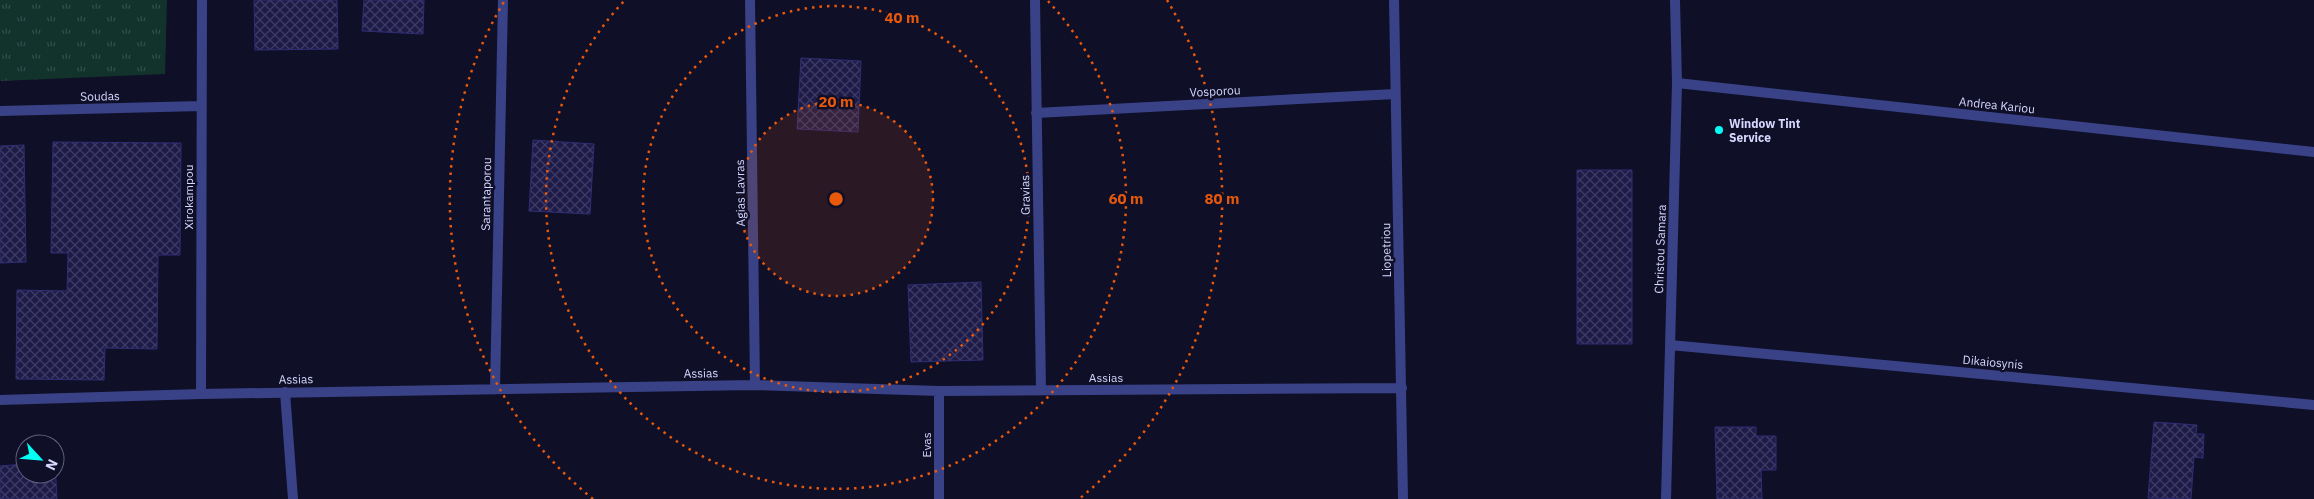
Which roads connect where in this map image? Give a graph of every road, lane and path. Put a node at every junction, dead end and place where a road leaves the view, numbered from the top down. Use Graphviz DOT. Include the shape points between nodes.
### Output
graph roads {
  1 [pos="202,0"];
  2 [pos="503,0"];
  3 [pos="750,0"];
  4 [pos="1035,0"];
  5 [pos="1394,0"];
  6 [pos="1675,0"];
  7 [pos="1677,83"];
  8 [pos="1395,94"];
  9 [pos="201,106"];
  10 [pos="0,111"];
  11 [pos="1036,113"];
  12 [pos="2314,152"];
  13 [pos="1670,345"];
  14 [pos="755,385"];
  15 [pos="1402,388"];
  16 [pos="495,389"];
  17 [pos="1041,390"];
  18 [pos="939,391"];
  19 [pos="286,392"];
  20 [pos="201,394"];
  21 [pos="0,400"];
  22 [pos="2314,405"];
  23 [pos="293,499"];
  24 [pos="939,499"];
  25 [pos="1403,499"];
  26 [pos="1666,499"];
  1 -- 9 [label="street, Xirokampou"];
  2 -- 16 [label="street, Sarantaporou"];
  3 -- 14 [label="street, Agias Lavras"];
  4 -- 11 [label="street, Gravias"];
  5 -- 8 [label="street, Liopetriou"];
  6 -- 7 [label="street, Christou Samara"];
  7 -- 12 [label="street, Andrea Kariou"];
  7 -- 13 [label="street, Christou Samara"];
  8 -- 11 [label="street, Vosporou"];
  8 -- 15 [label="street, Liopetriou"];
  9 -- 10 [label="street, Soudas"];
  9 -- 20 [label="street, Xirokampou"];
  11 -- 17 [label="street, Gravias"];
  13 -- 22 [label="street, Dikaiosynis"];
  13 -- 26 [label="street, Christou Samara"];
  14 -- 16 [label="street, Assias"];
  14 -- 18 [label="street, Assias"];
  15 -- 17 [label="street, Assias"];
  15 -- 25 [label="street, Liopetriou"];
  16 -- 19 [label="street, Assias"];
  17 -- 18 [label="street, Assias"];
  18 -- 24 [label="street, Evas"];
  19 -- 20 [label="street, Assias"];
  19 -- 23 [label="street"];
  20 -- 21 [label="street, Assias"];
}
